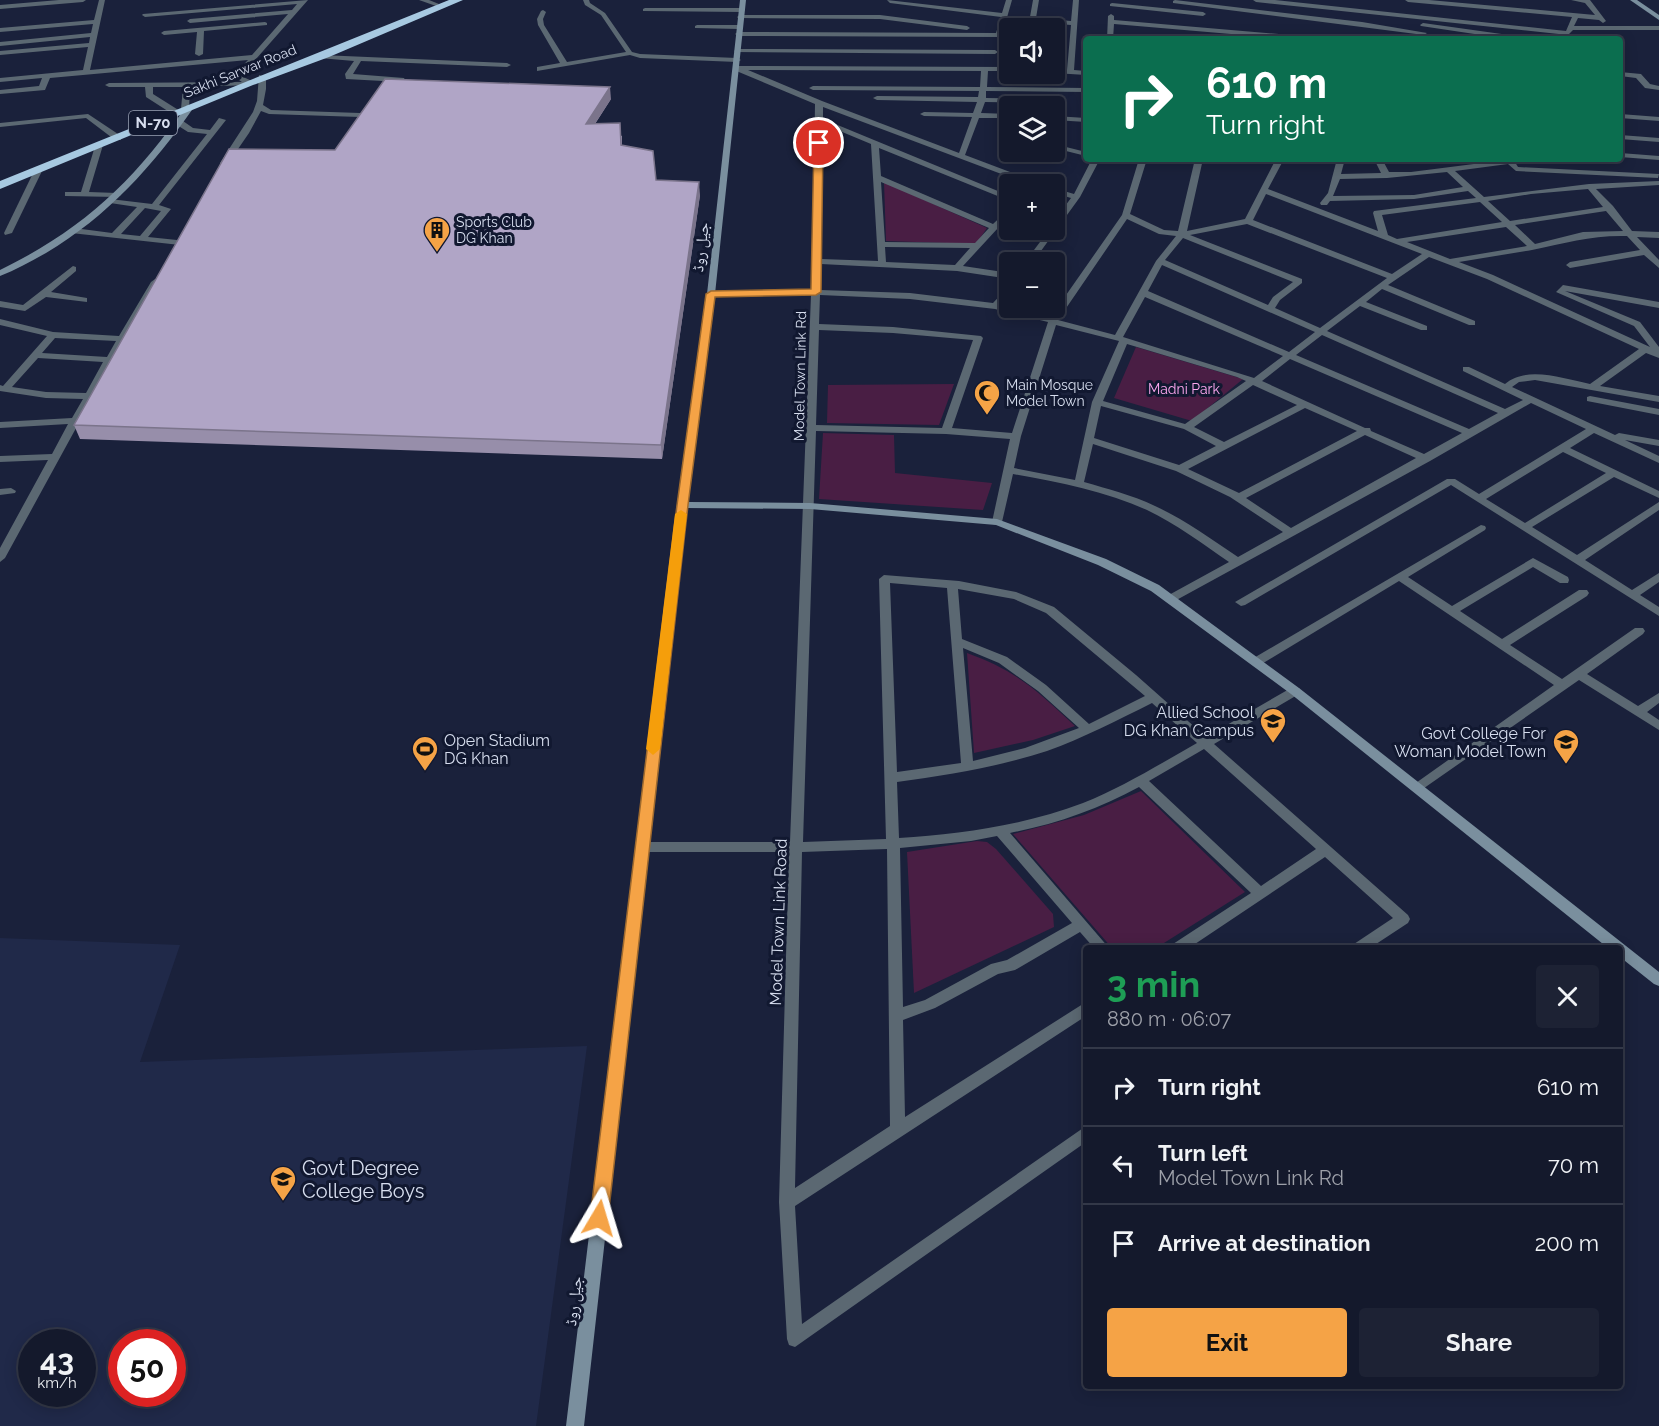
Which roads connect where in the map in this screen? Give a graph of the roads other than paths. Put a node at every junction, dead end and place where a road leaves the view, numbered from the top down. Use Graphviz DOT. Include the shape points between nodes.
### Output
graph roads {
  1 [pos="73,0"];
  2 [pos="83,0"];
  3 [pos="102,0"];
  4 [pos="227,0"];
  5 [pos="422,0"];
  6 [pos="458,0"];
  7 [pos="586,0"];
  8 [pos="1009,0"];
  9 [pos="1036,0"];
  10 [pos="1076,0"];
  11 [pos="1256,0"];
  12 [pos="1408,0"];
  13 [pos="1574,0"];
  14 [pos="1633,0"];
  15 [pos="304,1"];
  16 [pos="441,1"];
  17 [pos="890,1"];
  18 [pos="1425,1"];
  19 [pos="1112,2"];
  20 [pos="1175,2"];
  21 [pos="1300,2"];
  22 [pos="0,7"];
  23 [pos="226,8"];
  24 [pos="645,10"];
  25 [pos="1204,10"];
  26 [pos="294,12"];
  27 [pos="543,12"];
  28 [pos="1255,14"];
  29 [pos="145,15"];
  30 [pos="1005,15"];
  31 [pos="1575,17"];
  32 [pos="740,18"];
  33 [pos="1004,18"];
  34 [pos="1032,18"];
  35 [pos="1302,18"];
  36 [pos="1601,18"];
  37 [pos="1659,18"];
  38 [pos="190,21"];
  39 [pos="1424,21"];
  40 [pos="96,22"];
  41 [pos="1110,22"];
  42 [pos="1065,23"];
  43 [pos="265,24"];
  44 [pos="1074,24"];
  45 [pos="1381,26"];
  46 [pos="34,27"];
  47 [pos="697,27"];
  48 [pos="1659,27"];
  49 [pos="1570,28"];
  50 [pos="1610,28"];
  51 [pos="0,30"];
  52 [pos="201,30"];
  53 [pos="1199,30"];
  54 [pos="164,33"];
  55 [pos="999,33"];
  56 [pos="999,33"];
  57 [pos="94,35"];
  58 [pos="1110,36"];
  59 [pos="1245,36"];
  60 [pos="1253,36"];
  61 [pos="1305,36"];
  62 [pos="1384,36"];
  63 [pos="1425,36"];
  64 [pos="1506,36"];
  65 [pos="999,37"];
  66 [pos="29,41"];
  67 [pos="0,44"];
  68 [pos="92,45"];
  69 [pos="995,52"];
  70 [pos="0,53"];
  71 [pos="630,53"];
  72 [pos="199,54"];
  73 [pos="256,54"];
  74 [pos="321,57"];
  75 [pos="155,58"];
  76 [pos="359,58"];
  77 [pos="737,60"];
  78 [pos="306,61"];
  79 [pos="507,65"];
  80 [pos="565,65"];
  81 [pos="540,69"];
  82 [pos="988,69"];
  83 [pos="999,69"];
  84 [pos="86,72"];
  85 [pos="1065,72"];
  86 [pos="1070,72"];
  87 [pos="1083,73"];
  88 [pos="47,75"];
  89 [pos="1623,75"];
  90 [pos="262,77"];
  91 [pos="0,80"];
  92 [pos="416,81"];
  93 [pos="187,83"];
  94 [pos="247,83"];
  95 [pos="149,84"];
  96 [pos="109,85"];
  97 [pos="813,88"];
  98 [pos="1659,88"];
  99 [pos="984,89"];
  100 [pos="1083,90"];
  101 [pos="0,92"];
  102 [pos="877,98"];
  103 [pos="982,99"];
  104 [pos="999,99"];
  105 [pos="819,103"];
  106 [pos="260,107"];
  107 [pos="183,113"];
  108 [pos="924,114"];
  109 [pos="360,115"];
  110 [pos="977,115"];
  111 [pos="999,116"];
  112 [pos="1623,116"];
  113 [pos="1065,119"];
  114 [pos="1659,119"];
  115 [pos="222,120"];
  116 [pos="819,120"];
  117 [pos="1083,120"];
  118 [pos="1623,124"];
  119 [pos="0,125"];
  120 [pos="1659,127"];
  121 [pos="213,133"];
  122 [pos="1623,137"];
  123 [pos="118,138"];
  124 [pos="1659,140"];
  125 [pos="875,143"];
  126 [pos="99,145"];
  127 [pos="1065,149"];
  128 [pos="1083,153"];
  129 [pos="1623,155"];
  130 [pos="961,157"];
  131 [pos="1659,158"];
  132 [pos="1094,162"];
  133 [pos="1142,162"];
  134 [pos="1198,162"];
  135 [pos="1278,162"];
  136 [pos="1340,162"];
  137 [pos="1380,162"];
  138 [pos="1436,162"];
  139 [pos="1495,162"];
  140 [pos="1511,162"];
  141 [pos="222,166"];
  142 [pos="1444,169"];
  143 [pos="38,171"];
  144 [pos="1006,174"];
  145 [pos="1387,176"];
  146 [pos="1659,176"];
  147 [pos="877,177"];
  148 [pos="1336,177"];
  149 [pos="1659,183"];
  150 [pos="0,185"];
  151 [pos="1589,186"];
  152 [pos="1471,188"];
  153 [pos="1263,190"];
  154 [pos="68,194"];
  155 [pos="84,194"];
  156 [pos="1065,194"];
  157 [pos="999,195"];
  158 [pos="1076,197"];
  159 [pos="115,198"];
  160 [pos="1327,199"];
  161 [pos="1483,200"];
  162 [pos="148,206"];
  163 [pos="1610,208"];
  164 [pos="1318,211"];
  165 [pos="1065,212"];
  166 [pos="1126,215"];
  167 [pos="999,221"];
  168 [pos="1248,221"];
  169 [pos="1508,223"];
  170 [pos="993,227"];
  171 [pos="74,231"];
  172 [pos="8,233"];
  173 [pos="183,233"];
  174 [pos="1182,234"];
  175 [pos="1629,234"];
  176 [pos="1659,235"];
  177 [pos="114,236"];
  178 [pos="1384,236"];
  179 [pos="142,239"];
  180 [pos="1397,241"];
  181 [pos="881,244"];
  182 [pos="977,246"];
  183 [pos="1533,247"];
  184 [pos="1646,252"];
  185 [pos="1429,253"];
  186 [pos="817,261"];
  187 [pos="1160,261"];
  188 [pos="1449,261"];
  189 [pos="882,264"];
  190 [pos="1658,264"];
  191 [pos="1570,265"];
  192 [pos="163,268"];
  193 [pos="957,268"];
  194 [pos="73,269"];
  195 [pos="0,273"];
  196 [pos="999,274"];
  197 [pos="1393,278"];
  198 [pos="1382,286"];
  199 [pos="816,292"];
  200 [pos="1560,292"];
  201 [pos="1144,293"];
  202 [pos="44,294"];
  203 [pos="711,294"];
  204 [pos="84,300"];
  205 [pos="999,301"];
  206 [pos="1360,303"];
  207 [pos="0,304"];
  208 [pos="1549,305"];
  209 [pos="995,306"];
  210 [pos="1658,307"];
  211 [pos="1270,310"];
  212 [pos="1053,320"];
  213 [pos="0,322"];
  214 [pos="1472,322"];
  215 [pos="814,327"];
  216 [pos="1424,328"];
  217 [pos="1321,332"];
  218 [pos="53,334"];
  219 [pos="121,339"];
  220 [pos="1121,339"];
  221 [pos="1645,349"];
  222 [pos="1659,354"];
  223 [pos="36,355"];
  224 [pos="1289,356"];
  225 [pos="108,360"];
  226 [pos="1466,369"];
  227 [pos="1253,381"];
  228 [pos="1592,387"];
  229 [pos="1505,388"];
  230 [pos="3,389"];
  231 [pos="90,396"];
  232 [pos="1531,399"];
  233 [pos="1590,399"];
  234 [pos="1659,399"];
  235 [pos="1097,402"];
  236 [pos="1306,404"];
  237 [pos="1659,412"];
  238 [pos="1506,413"];
  239 [pos="75,421"];
  240 [pos="0,425"];
  241 [pos="1187,427"];
  242 [pos="812,428"];
  243 [pos="1367,430"];
  244 [pos="946,431"];
  245 [pos="1598,431"];
  246 [pos="1468,433"];
  247 [pos="1016,436"];
  248 [pos="1089,440"];
  249 [pos="1659,443"];
  250 [pos="1226,447"];
  251 [pos="1564,449"];
  252 [pos="54,457"];
  253 [pos="0,459"];
  254 [pos="1426,459"];
  255 [pos="1659,460"];
  256 [pos="1009,470"];
  257 [pos="1180,470"];
  258 [pos="1614,473"];
  259 [pos="1079,483"];
  260 [pos="1659,495"];
  261 [pos="1238,498"];
  262 [pos="1479,498"];
  263 [pos="682,505"];
  264 [pos="1659,505"];
  265 [pos="810,506"];
  266 [pos="997,522"];
  267 [pos="1525,527"];
  268 [pos="1480,528"];
  269 [pos="1290,533"];
  270 [pos="0,558"];
  271 [pos="1578,560"];
  272 [pos="1237,562"];
  273 [pos="1400,576"];
  274 [pos="1659,578"];
  275 [pos="1564,580"];
  276 [pos="952,585"];
  277 [pos="1583,593"];
  278 [pos="1632,595"];
  279 [pos="1171,599"];
  280 [pos="1241,602"];
  281 [pos="1452,611"];
  282 [pos="1659,612"];
  283 [pos="1639,631"];
  284 [pos="957,641"];
  285 [pos="1502,645"];
  286 [pos="1256,662"];
  287 [pos="1579,674"];
  288 [pos="1562,686"];
  289 [pos="1295,691"];
  290 [pos="1153,697"];
  291 [pos="1659,697"];
  292 [pos="1638,712"];
  293 [pos="1659,726"];
  294 [pos="1087,729"];
  295 [pos="1205,743"];
  296 [pos="967,766"];
  297 [pos="891,778"];
  298 [pos="1140,780"];
  299 [pos="1417,788"];
  300 [pos="1000,830"];
  301 [pos="893,844"];
  302 [pos="796,846"];
  303 [pos="642,847"];
  304 [pos="1325,850"];
  305 [pos="1260,893"];
  306 [pos="1081,925"];
  307 [pos="1099,945"];
  308 [pos="1182,945"];
  309 [pos="1364,945"];
  310 [pos="1614,945"];
  311 [pos="1623,952"];
  312 [pos="1659,980"];
  313 [pos="1083,1010"];
  314 [pos="896,1016"];
  315 [pos="898,1130"];
  316 [pos="1083,1135"];
  317 [pos="787,1202"];
  318 [pos="575,1426"];
  1 -- 2 [label="street"];
  1 -- 22 [label="street"];
  3 -- 40 [label="street"];
  4 -- 23 [label="street"];
  5 -- 16 [label="street"];
  6 -- 74 [label="highway, Sakhi Sarwar Road / N-70"];
  7 -- 71 [label="street" via="603,14"];
  8 -- 30 [label="street"];
  9 -- 34 [label="street"];
  10 -- 44 [label="street"];
  11 -- 21 [label="street"];
  11 -- 28 [label="street"];
  12 -- 18 [label="street"];
  13 -- 36 [label="street" via="1587,1"];
  14 -- 37 [label="main road"];
  15 -- 23 [label="street"];
  15 -- 26 [label="street"];
  16 -- 78 [label="highway, N-70"];
  17 -- 30 [label="street"];
  18 -- 31 [label="street"];
  18 -- 39 [label="street"];
  19 -- 25 [label="street"];
  19 -- 41 [label="street"];
  20 -- 25 [label="street"];
  21 -- 35 [label="street"];
  21 -- 39 [label="street"];
  23 -- 29 [label="street"];
  24 -- 32 [label="street"];
  25 -- 28 [label="street"];
  25 -- 53 [label="street"];
  26 -- 38 [label="street"];
  26 -- 73 [label="street"];
  27 -- 80 [label="street" via="541,25"];
  28 -- 35 [label="street"];
  28 -- 60 [label="street"];
  30 -- 33 [label="street"];
  31 -- 36 [label="street"];
  31 -- 49 [label="street"];
  32 -- 47 [label="street"];
  32 -- 55 [label="street"];
  32 -- 56 [label="street" via="880,17"];
  32 -- 77 [label="main road, جیل روڈ"];
  35 -- 45 [label="street"];
  35 -- 61 [label="street"];
  36 -- 50 [label="street"];
  39 -- 49 [label="street" via="1568,33"];
  39 -- 63 [label="street"];
  39 -- 64 [label="street"];
  40 -- 46 [label="street"];
  40 -- 57 [label="street"];
  41 -- 53 [label="street"];
  41 -- 58 [label="street"];
  42 -- 44 [label="street"];
  43 -- 52 [label="street"];
  44 -- 86 [label="street"];
  45 -- 62 [label="street"];
  45 -- 63 [label="street"];
  46 -- 51 [label="street"];
  46 -- 66 [label="street"];
  48 -- 50 [label="street"];
  49 -- 50 [label="street"];
  52 -- 54 [label="street"];
  52 -- 72 [label="street"];
  53 -- 59 [label="street"];
  57 -- 66 [label="street"];
  57 -- 68 [label="street"];
  65 -- 69 [label="street"];
  66 -- 67 [label="street"];
  68 -- 70 [label="street"];
  68 -- 84 [label="street"];
  69 -- 77 [label="street"];
  69 -- 82 [label="street"];
  71 -- 77 [label="street"];
  71 -- 80 [label="street"];
  72 -- 73 [label="street"];
  72 -- 75 [label="street"];
  73 -- 84 [label="street"];
  73 -- 94 [label="street" via="237,76"];
  74 -- 76 [label="street"];
  74 -- 78 [label="highway, Sakhi Sarwar Road / N-70"];
  76 -- 79 [label="street"];
  76 -- 92 [label="street" via="349,77"];
  77 -- 82 [label="street"];
  77 -- 105 [label="street"];
  77 -- 203 [label="main road, جیل روڈ"];
  78 -- 90 [label="highway, Sakhi Sarwar Road / N-70"];
  80 -- 81 [label="street"];
  82 -- 83 [label="street"];
  82 -- 99 [label="street"];
  84 -- 88 [label="street"];
  85 -- 86 [label="street"];
  86 -- 87 [label="street"];
  88 -- 91 [label="street"];
  88 -- 101 [label="street" via="42,88"];
  89 -- 98 [label="street" via="1638,76 1648,86"];
  90 -- 94 [label="highway, Sakhi Sarwar Road / N-70"];
  90 -- 106 [label="street"];
  93 -- 94 [label="street"];
  93 -- 95 [label="street"];
  93 -- 107 [label="street"];
  94 -- 107 [label="highway, Sakhi Sarwar Road / N-70"];
  95 -- 96 [label="street"];
  95 -- 107 [label="street" via="149,95"];
  97 -- 99 [label="street"];
  99 -- 100 [label="street"];
  99 -- 103 [label="street"];
  102 -- 103 [label="street"];
  103 -- 104 [label="street"];
  103 -- 110 [label="street"];
  105 -- 116 [label="street, Model Town Link Rd"];
  105 -- 130 [label="street"];
  106 -- 109 [label="street" via="269,112"];
  106 -- 141 [label="street"];
  107 -- 121 [label="street" via="191,130"];
  107 -- 123 [label="highway, Sakhi Sarwar Road / N-70"];
  107 -- 159 [label="main road" via="134,181"];
  108 -- 110 [label="street"];
  110 -- 111 [label="street"];
  110 -- 130 [label="street"];
  112 -- 114 [label="street"];
  113 -- 117 [label="street"];
  115 -- 121 [label="street"];
  116 -- 125 [label="street"];
  116 -- 186 [label="street, Model Town Link Rd"];
  118 -- 120 [label="street"];
  119 -- 123 [label="street" via="88,116"];
  121 -- 162 [label="street"];
  122 -- 124 [label="street"];
  123 -- 126 [label="highway, Sakhi Sarwar Road / N-70"];
  125 -- 147 [label="street"];
  125 -- 157 [label="street"];
  126 -- 143 [label="highway, Sakhi Sarwar Road / N-70"];
  126 -- 155 [label="street"];
  127 -- 128 [label="street"];
  129 -- 131 [label="street"];
  130 -- 144 [label="street"];
  132 -- 158 [label="street"];
  133 -- 166 [label="street"];
  134 -- 174 [label="street"];
  135 -- 153 [label="street"];
  136 -- 148 [label="street"];
  137 -- 145 [label="street"];
  138 -- 142 [label="street"];
  139 -- 142 [label="street"];
  140 -- 146 [label="street" via="1516,169"];
  142 -- 145 [label="street"];
  142 -- 152 [label="street"];
  143 -- 150 [label="highway, Sakhi Sarwar Road / N-70"];
  143 -- 172 [label="street"];
  145 -- 148 [label="street"];
  147 -- 170 [label="street"];
  147 -- 181 [label="street"];
  148 -- 160 [label="street"];
  149 -- 151 [label="street"];
  151 -- 161 [label="street"];
  151 -- 163 [label="street"];
  152 -- 160 [label="street" via="1414,197"];
  152 -- 161 [label="street"];
  153 -- 164 [label="street"];
  153 -- 168 [label="street"];
  154 -- 155 [label="street"];
  155 -- 159 [label="street"];
  156 -- 158 [label="street"];
  158 -- 165 [label="street"];
  159 -- 162 [label="street"];
  159 -- 171 [label="main road" via="95,218"];
  160 -- 164 [label="street"];
  161 -- 169 [label="street"];
  161 -- 178 [label="street" via="1377,213"];
  162 -- 177 [label="street"];
  162 -- 179 [label="street" via="166,209"];
  163 -- 169 [label="street"];
  163 -- 175 [label="street"];
  164 -- 178 [label="street"];
  166 -- 174 [label="street" via="1162,232"];
  166 -- 212 [label="street"];
  167 -- 170 [label="street"];
  168 -- 174 [label="street"];
  168 -- 197 [label="street"];
  169 -- 180 [label="street"];
  169 -- 183 [label="street"];
  170 -- 182 [label="street"];
  171 -- 177 [label="street"];
  171 -- 195 [label="main road"];
  173 -- 179 [label="street" via="175,247"];
  174 -- 187 [label="street"];
  174 -- 211 [label="street" via="1299,281 1276,299"];
  175 -- 176 [label="street"];
  175 -- 183 [label="street" via="1583,235"];
  175 -- 184 [label="street"];
  177 -- 179 [label="street"];
  178 -- 180 [label="street"];
  180 -- 185 [label="street"];
  181 -- 182 [label="street"];
  181 -- 189 [label="street"];
  182 -- 193 [label="street"];
  183 -- 188 [label="street"];
  184 -- 190 [label="street"];
  184 -- 191 [label="street"];
  185 -- 188 [label="street"];
  185 -- 197 [label="street"];
  186 -- 189 [label="street"];
  186 -- 199 [label="street, Model Town Link Rd"];
  187 -- 201 [label="street"];
  187 -- 211 [label="street"];
  188 -- 208 [label="street"];
  189 -- 193 [label="street"];
  192 -- 219 [label="street"];
  193 -- 196 [label="street"];
  194 -- 202 [label="street"];
  197 -- 198 [label="street"];
  198 -- 206 [label="street"];
  198 -- 214 [label="street"];
  199 -- 203 [label="street"];
  199 -- 209 [label="street" via="910,296"];
  199 -- 215 [label="street, Model Town Link Rd"];
  200 -- 208 [label="street"];
  200 -- 210 [label="street" via="1564,288"];
  200 -- 222 [label="street" via="1637,324"];
  201 -- 220 [label="street"];
  201 -- 224 [label="street"];
  202 -- 204 [label="street"];
  202 -- 207 [label="street" via="25,308"];
  203 -- 263 [label="main road, جیل روڈ"];
  205 -- 209 [label="street"];
  206 -- 216 [label="street"];
  206 -- 217 [label="street"];
  208 -- 221 [label="street"];
  209 -- 212 [label="street"];
  211 -- 217 [label="street"];
  212 -- 220 [label="street"];
  212 -- 247 [label="street"];
  213 -- 218 [label="street"];
  215 -- 242 [label="street, Model Town Link Rd"];
  215 -- 244 [label="street" via="978,338"];
  217 -- 224 [label="street"];
  217 -- 238 [label="street"];
  218 -- 219 [label="street"];
  218 -- 223 [label="street"];
  219 -- 225 [label="street"];
  220 -- 227 [label="street"];
  220 -- 235 [label="street"];
  221 -- 222 [label="street"];
  221 -- 228 [label="street"];
  223 -- 225 [label="street"];
  223 -- 230 [label="street"];
  224 -- 227 [label="street"];
  224 -- 246 [label="street"];
  225 -- 231 [label="street"];
  226 -- 229 [label="street"];
  227 -- 236 [label="street"];
  227 -- 241 [label="street"];
  228 -- 229 [label="street" via="1526,376"];
  228 -- 234 [label="street"];
  229 -- 232 [label="street"];
  230 -- 231 [label="street"];
  231 -- 239 [label="street"];
  232 -- 238 [label="street"];
  232 -- 245 [label="street"];
  233 -- 237 [label="street"];
  235 -- 241 [label="street"];
  235 -- 248 [label="street"];
  236 -- 243 [label="street"];
  236 -- 250 [label="street"];
  238 -- 246 [label="street"];
  239 -- 240 [label="street"];
  239 -- 252 [label="street"];
  241 -- 250 [label="street"];
  242 -- 244 [label="street"];
  242 -- 265 [label="street, Model Town Link Rd"];
  243 -- 254 [label="street"];
  243 -- 261 [label="street"];
  244 -- 247 [label="street"];
  245 -- 249 [label="street"];
  245 -- 251 [label="street"];
  245 -- 255 [label="street"];
  246 -- 254 [label="street"];
  247 -- 256 [label="street"];
  248 -- 257 [label="street"];
  248 -- 259 [label="street"];
  250 -- 257 [label="street"];
  251 -- 258 [label="street"];
  251 -- 262 [label="street"];
  252 -- 253 [label="street"];
  252 -- 270 [label="street"];
  254 -- 269 [label="street"];
  256 -- 259 [label="street"];
  256 -- 266 [label="street"];
  257 -- 261 [label="street"];
  258 -- 260 [label="street"];
  258 -- 267 [label="street"];
  259 -- 272 [label="street" via="1151,509 1183,525"];
  261 -- 269 [label="street"];
  262 -- 267 [label="street"];
  262 -- 280 [label="street" via="1451,481"];
  263 -- 265 [label="main road"];
  263 -- 303 [label="main road, جیل روڈ"];
  264 -- 271 [label="street"];
  265 -- 266 [label="main road"];
  265 -- 302 [label="street, Model Town Link Road"];
  266 -- 279 [label="main road" via="1102,562"];
  267 -- 271 [label="street"];
  268 -- 273 [label="street"];
  269 -- 272 [label="street"];
  271 -- 278 [label="street"];
  272 -- 279 [label="street"];
  273 -- 281 [label="street"];
  273 -- 286 [label="street"];
  274 -- 278 [label="street"];
  275 -- 281 [label="street" via="1533,562"];
  276 -- 284 [label="street"];
  276 -- 290 [label="street" via="1016,596 1050,610"];
  276 -- 297 [label="street" via="884,579"];
  277 -- 285 [label="street"];
  278 -- 282 [label="street"];
  279 -- 286 [label="main road"];
  281 -- 285 [label="street"];
  283 -- 287 [label="street"];
  284 -- 294 [label="street" via="1003,660 1042,688"];
  284 -- 296 [label="street"];
  285 -- 288 [label="street"];
  286 -- 289 [label="main road"];
  287 -- 288 [label="street"];
  287 -- 292 [label="street"];
  288 -- 299 [label="street"];
  289 -- 295 [label="street"];
  289 -- 299 [label="main road"];
  290 -- 294 [label="street"];
  290 -- 295 [label="street"];
  291 -- 292 [label="street"];
  292 -- 293 [label="street"];
  294 -- 296 [label="street" via="1042,748"];
  295 -- 298 [label="street"];
  295 -- 304 [label="street"];
  296 -- 297 [label="street"];
  297 -- 301 [label="street"];
  298 -- 300 [label="street" via="1076,811"];
  298 -- 305 [label="street"];
  299 -- 310 [label="main road"];
  300 -- 301 [label="street"];
  300 -- 306 [label="street"];
  301 -- 302 [label="street"];
  301 -- 314 [label="street"];
  302 -- 303 [label="street"];
  302 -- 317 [label="street, Model Town Link Road"];
  303 -- 318 [label="main road, جیل روڈ"];
  304 -- 305 [label="street"];
  304 -- 309 [label="street" via="1403,919"];
  305 -- 308 [label="street"];
  306 -- 307 [label="street"];
  306 -- 314 [label="street" via="1010,966 996,968 930,1004"];
  311 -- 312 [label="main road"];
  313 -- 315 [label="street"];
  314 -- 315 [label="street"];
  315 -- 317 [label="street"];
  316 -- 317 [label="street, Model Town Link Road" via="795,1339"];
}
